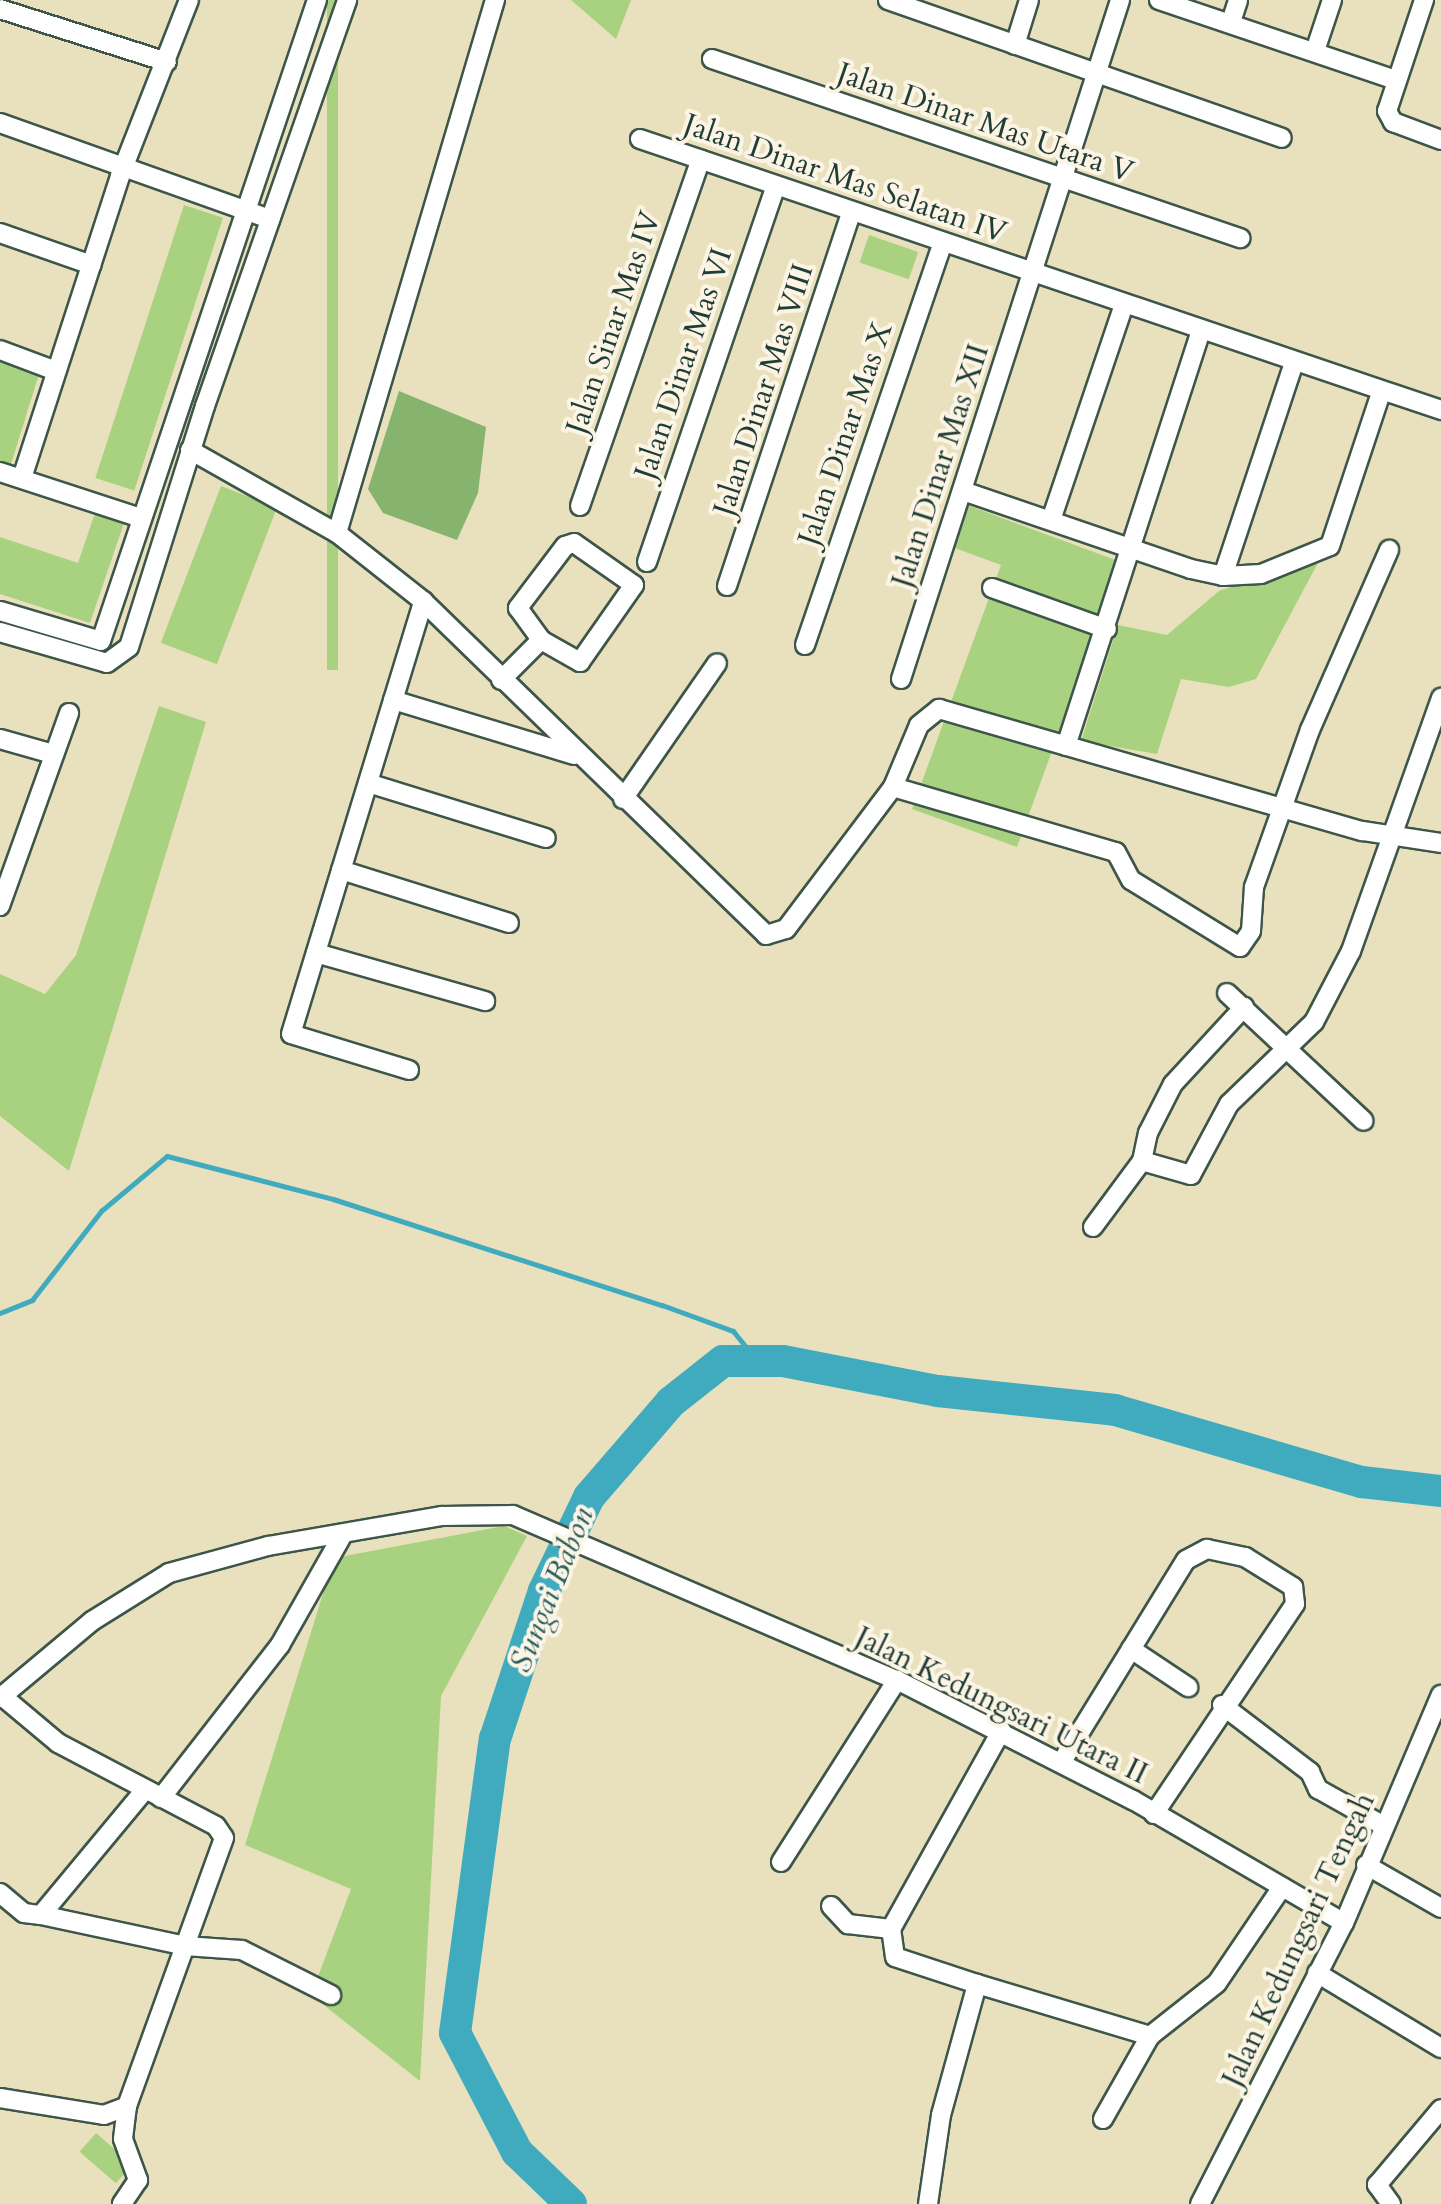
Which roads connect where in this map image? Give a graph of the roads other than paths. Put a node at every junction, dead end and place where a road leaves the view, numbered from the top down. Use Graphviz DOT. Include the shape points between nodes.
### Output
graph roads {
  1 [pos="189,0"];
  2 [pos="317,0"];
  3 [pos="347,0"];
  4 [pos="494,0"];
  5 [pos="888,0"];
  6 [pos="1028,0"];
  7 [pos="1120,0"];
  8 [pos="1159,0"];
  9 [pos="1238,0"];
  10 [pos="1332,0"];
  11 [pos="1424,0"];
  12 [pos="921,6"];
  13 [pos="0,9"];
  14 [pos="1230,22"];
  15 [pos="1014,46"];
  16 [pos="1316,48"];
  17 [pos="712,59"];
  18 [pos="166,62"];
  19 [pos="1095,73"];
  20 [pos="1396,80"];
  21 [pos="0,123"];
  22 [pos="640,138"];
  23 [pos="1282,138"];
  24 [pos="1441,140"];
  25 [pos="700,159"];
  26 [pos="128,168"];
  27 [pos="1062,178"];
  28 [pos="776,185"];
  29 [pos="243,208"];
  30 [pos="852,211"];
  31 [pos="270,219"];
  32 [pos="0,234"];
  33 [pos="1240,238"];
  34 [pos="943,242"];
  35 [pos="92,265"];
  36 [pos="1033,270"];
  37 [pos="1124,304"];
  38 [pos="1201,331"];
  39 [pos="0,350"];
  40 [pos="1294,362"];
  41 [pos="56,371"];
  42 [pos="1381,392"];
  43 [pos="1441,410"];
  44 [pos="190,450"];
  45 [pos="0,472"];
  46 [pos="22,478"];
  47 [pos="963,492"];
  48 [pos="580,506"];
  49 [pos="138,517"];
  50 [pos="1051,520"];
  51 [pos="337,533"];
  52 [pos="1389,550"];
  53 [pos="1131,552"];
  54 [pos="647,562"];
  55 [pos="1223,576"];
  56 [pos="727,586"];
  57 [pos="992,588"];
  58 [pos="423,601"];
  59 [pos="0,611"];
  60 [pos="1107,629"];
  61 [pos="0,632"];
  62 [pos="540,640"];
  63 [pos="101,642"];
  64 [pos="805,645"];
  65 [pos="107,663"];
  66 [pos="717,663"];
  67 [pos="901,679"];
  68 [pos="501,680"];
  69 [pos="1441,698"];
  70 [pos="393,700"];
  71 [pos="69,713"];
  72 [pos="0,739"];
  73 [pos="1066,746"];
  74 [pos="53,754"];
  75 [pos="577,755"];
  76 [pos="368,783"];
  77 [pos="893,787"];
  78 [pos="623,800"];
  79 [pos="1285,804"];
  80 [pos="546,838"];
  81 [pos="1390,838"];
  82 [pos="1441,843"];
  83 [pos="341,870"];
  84 [pos="0,906"];
  85 [pos="509,923"];
  86 [pos="316,953"];
  87 [pos="1227,993"];
  88 [pos="484,1001"];
  89 [pos="1244,1007"];
  90 [pos="1290,1046"];
  91 [pos="408,1070"];
  92 [pos="1364,1122"];
  93 [pos="1142,1161"];
  94 [pos="1093,1227"];
  95 [pos="342,1536"];
  96 [pos="1132,1649"];
  97 [pos="897,1680"];
  98 [pos="1188,1688"];
  99 [pos="1441,1695"];
  100 [pos="1,1697"];
  101 [pos="1222,1705"];
  102 [pos="1001,1732"];
  103 [pos="1061,1763"];
  104 [pos="152,1795"];
  105 [pos="1154,1814"];
  106 [pos="1384,1826"];
  107 [pos="781,1862"];
  108 [pos="1366,1865"];
  109 [pos="1282,1887"];
  110 [pos="0,1893"];
  111 [pos="831,1906"];
  112 [pos="1441,1908"];
  113 [pos="41,1916"];
  114 [pos="1344,1923"];
  115 [pos="891,1930"];
  116 [pos="186,1946"];
  117 [pos="1318,1974"];
  118 [pos="977,1984"];
  119 [pos="331,1995"];
  120 [pos="1150,2036"];
  121 [pos="1441,2048"];
  122 [pos="0,2098"];
  123 [pos="127,2106"];
  124 [pos="1441,2109"];
  125 [pos="1103,2119"];
  126 [pos="1206,2202"];
  127 [pos="122,2204"];
  128 [pos="928,2204"];
  129 [pos="1391,2204"];
  1 -- 18 [label="street"];
  2 -- 29 [label="street"];
  3 -- 31 [label="street"];
  4 -- 51 [label="street"];
  5 -- 12 [label="street"];
  6 -- 15 [label="street"];
  7 -- 19 [label="street, Jalan Dinar Mas XII"];
  8 -- 14 [label="street"];
  9 -- 14 [label="street"];
  10 -- 16 [label="street"];
  11 -- 20 [label="street"];
  12 -- 15 [label="street"];
  13 -- 18 [label="street"];
  14 -- 16 [label="street"];
  15 -- 19 [label="street"];
  16 -- 20 [label="street"];
  17 -- 27 [label="street, Jalan Dinar Mas Utara V"];
  18 -- 26 [label="street"];
  19 -- 23 [label="street"];
  19 -- 27 [label="street, Jalan Dinar Mas XII"];
  20 -- 24 [label="street" via="1389,119"];
  21 -- 26 [label="street"];
  22 -- 25 [label="street, Jalan Dinar Mas Selatan IV"];
  25 -- 28 [label="street, Jalan Dinar Mas Selatan IV"];
  25 -- 48 [label="street, Jalan Sinar Mas IV"];
  26 -- 29 [label="street"];
  26 -- 35 [label="street"];
  27 -- 33 [label="street, Jalan Dinar Mas Utara V"];
  27 -- 36 [label="street, Jalan Dinar Mas XII"];
  28 -- 30 [label="street, Jalan Dinar Mas Selatan IV"];
  28 -- 54 [label="street, Jalan Dinar Mas VI"];
  29 -- 31 [label="street"];
  29 -- 49 [label="street"];
  30 -- 34 [label="street, Jalan Dinar Mas Selatan IV"];
  30 -- 56 [label="street, Jalan Dinar Mas VIII"];
  31 -- 44 [label="street"];
  32 -- 35 [label="street"];
  34 -- 36 [label="street, Jalan Dinar Mas Selatan IV"];
  34 -- 64 [label="street, Jalan Dinar Mas X"];
  35 -- 41 [label="street"];
  36 -- 37 [label="street, Jalan Dinar Mas Selatan IV"];
  36 -- 47 [label="street, Jalan Dinar Mas XII"];
  37 -- 38 [label="street, Jalan Dinar Mas Selatan IV"];
  37 -- 50 [label="street"];
  38 -- 40 [label="street, Jalan Dinar Mas Selatan IV"];
  38 -- 53 [label="street"];
  39 -- 41 [label="street"];
  40 -- 42 [label="street, Jalan Dinar Mas Selatan IV"];
  40 -- 55 [label="street"];
  41 -- 46 [label="street"];
  42 -- 43 [label="street, Jalan Dinar Mas Selatan IV"];
  42 -- 55 [label="street" via="1332,543 1261,574"];
  44 -- 51 [label="street"];
  44 -- 65 [label="street" via="129,647"];
  45 -- 46 [label="street"];
  46 -- 49 [label="street"];
  47 -- 50 [label="street"];
  47 -- 67 [label="street, Jalan Dinar Mas XII"];
  49 -- 63 [label="street"];
  50 -- 53 [label="street"];
  51 -- 58 [label="street"];
  52 -- 79 [label="street"];
  53 -- 55 [label="street"];
  53 -- 60 [label="street"];
  57 -- 60 [label="street"];
  58 -- 68 [label="street"];
  58 -- 70 [label="street"];
  59 -- 63 [label="street"];
  60 -- 73 [label="street"];
  61 -- 65 [label="street"];
  62 -- 62 [label="street" via="580,662 634,584 574,543 565,546 518,608"];
  62 -- 68 [label="street"];
  63 -- 65 [label="street"];
  66 -- 78 [label="street"];
  68 -- 75 [label="street"];
  69 -- 81 [label="street"];
  70 -- 75 [label="street"];
  70 -- 76 [label="street"];
  71 -- 74 [label="street"];
  72 -- 74 [label="street"];
  73 -- 77 [label="street" via="939,710 919,725"];
  73 -- 79 [label="street"];
  74 -- 84 [label="street"];
  75 -- 78 [label="street"];
  76 -- 80 [label="street"];
  76 -- 83 [label="street"];
  77 -- 78 [label="street" via="786,929 772,937"];
  77 -- 79 [label="street" via="1116,852 1131,880 1232,947 1251,930 1254,887"];
  79 -- 81 [label="street"];
  81 -- 82 [label="street"];
  81 -- 90 [label="street" via="1339,978 1314,1022"];
  83 -- 85 [label="street"];
  83 -- 86 [label="street"];
  86 -- 88 [label="street"];
  86 -- 91 [label="street" via="291,1034"];
  87 -- 89 [label="street"];
  89 -- 90 [label="street"];
  89 -- 93 [label="street" via="1173,1084 1148,1132"];
  90 -- 92 [label="street"];
  90 -- 93 [label="street" via="1229,1104 1191,1175"];
  93 -- 94 [label="street"];
  95 -- 97 [label="street, Jalan Kedungsari Utara II" via="475,1512 536,1522"];
  95 -- 100 [label="street, Jalan Kedungsari Utara II" via="268,1546 169,1573 92,1621"];
  95 -- 104 [label="street" via="280,1645"];
  96 -- 98 [label="street"];
  96 -- 101 [label="street" via="1186,1560 1207,1549 1245,1557 1296,1595"];
  96 -- 103 [label="street"];
  97 -- 102 [label="street, Jalan Kedungsari Utara II"];
  97 -- 107 [label="street"];
  99 -- 106 [label="street, Jalan Kedungsari Tengah"];
  100 -- 104 [label="street" via="58,1743"];
  101 -- 105 [label="street"];
  101 -- 106 [label="street" via="1310,1772 1318,1789"];
  102 -- 103 [label="street, Jalan Kedungsari Utara II"];
  102 -- 115 [label="street"];
  103 -- 105 [label="street, Jalan Kedungsari Utara II"];
  104 -- 113 [label="street"];
  104 -- 116 [label="street" via="216,1826 224,1838"];
  105 -- 109 [label="street, Jalan Kedungsari Utara II"];
  106 -- 108 [label="street, Jalan Kedungsari Tengah"];
  108 -- 112 [label="street"];
  108 -- 114 [label="street, Jalan Kedungsari Tengah"];
  109 -- 114 [label="street, Jalan Kedungsari Utara II"];
  109 -- 120 [label="street" via="1217,1983"];
  110 -- 113 [label="street" via="24,1913"];
  111 -- 115 [label="street" via="848,1924"];
  113 -- 116 [label="street"];
  114 -- 117 [label="street, Jalan Kedungsari Tengah"];
  115 -- 118 [label="street" via="895,1957"];
  116 -- 119 [label="street" via="267,1957"];
  116 -- 123 [label="street"];
  117 -- 121 [label="street"];
  117 -- 126 [label="street, Jalan Kedungsari Tengah"];
  118 -- 120 [label="street"];
  118 -- 128 [label="street" via="942,2116"];
  120 -- 125 [label="street"];
  122 -- 123 [label="street" via="104,2114"];
  123 -- 127 [label="street" via="123,2139 138,2180"];
  124 -- 129 [label="street" via="1377,2185"];
}
